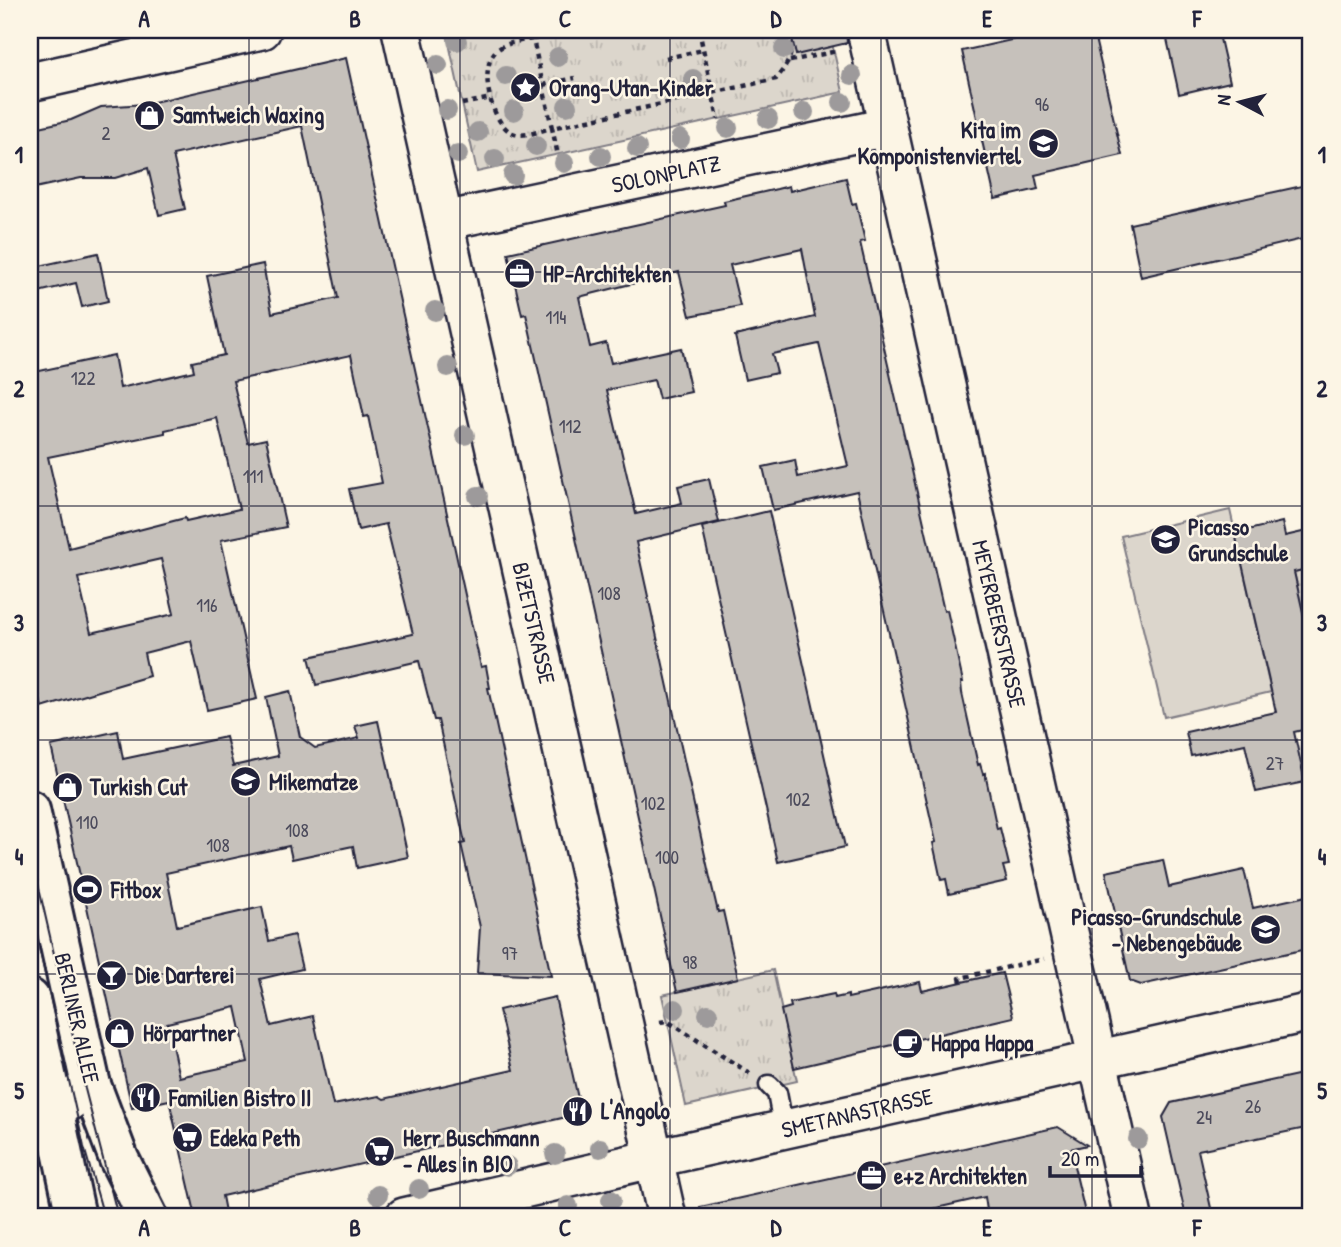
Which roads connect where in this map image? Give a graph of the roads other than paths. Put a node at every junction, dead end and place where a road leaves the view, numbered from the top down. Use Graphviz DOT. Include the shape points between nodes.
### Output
graph roads {
  1 [pos="262,30"];
  2 [pos="401,30"];
  3 [pos="853,40"];
  4 [pos="30,82"];
  5 [pos="887,127"];
  6 [pos="444,221"];
  7 [pos="30,810"];
  8 [pos="1311,1012"];
  9 [pos="32,1025"];
  10 [pos="1097,1059"];
  11 [pos="91,1085"];
  12 [pos="769,1085"];
  13 [pos="42,1120"];
  14 [pos="785,1130"];
  15 [pos="654,1159"];
  16 [pos="76,1217"];
  17 [pos="148,1217"];
  18 [pos="404,1217"];
  19 [pos="667,1217"];
  20 [pos="1133,1217"];
  1 -- 4 [label="street"];
  2 -- 6 [label="street, BIZETSTRASSE"];
  3 -- 5 [label="street, MEYERBEERSTRASSE"];
  5 -- 6 [label="street, SOLONPLATZ"];
  5 -- 10 [label="street, MEYERBEERSTRASSE"];
  6 -- 15 [label="street, BIZETSTRASSE"];
  7 -- 11 [label="main road, BERLINER ALLEE"];
  8 -- 10 [label="street, SMETANASTRASSE"];
  9 -- 13 [label="main road, BERLINER ALLEE"];
  10 -- 14 [label="street, SMETANASTRASSE"];
  10 -- 20 [label="street, MEYERBEERSTRASSE"];
  11 -- 13 [label="main road"];
  11 -- 17 [label="main road, BERLINER ALLEE" via="119,1159"];
  12 -- 14 [label="lane" via="777,1093"];
  13 -- 16 [label="main road, BERLINER ALLEE"];
  14 -- 15 [label="street, SMETANASTRASSE"];
  15 -- 18 [label="street, SMETANASTRASSE"];
  15 -- 19 [label="street, BIZETSTRASSE"];
}
